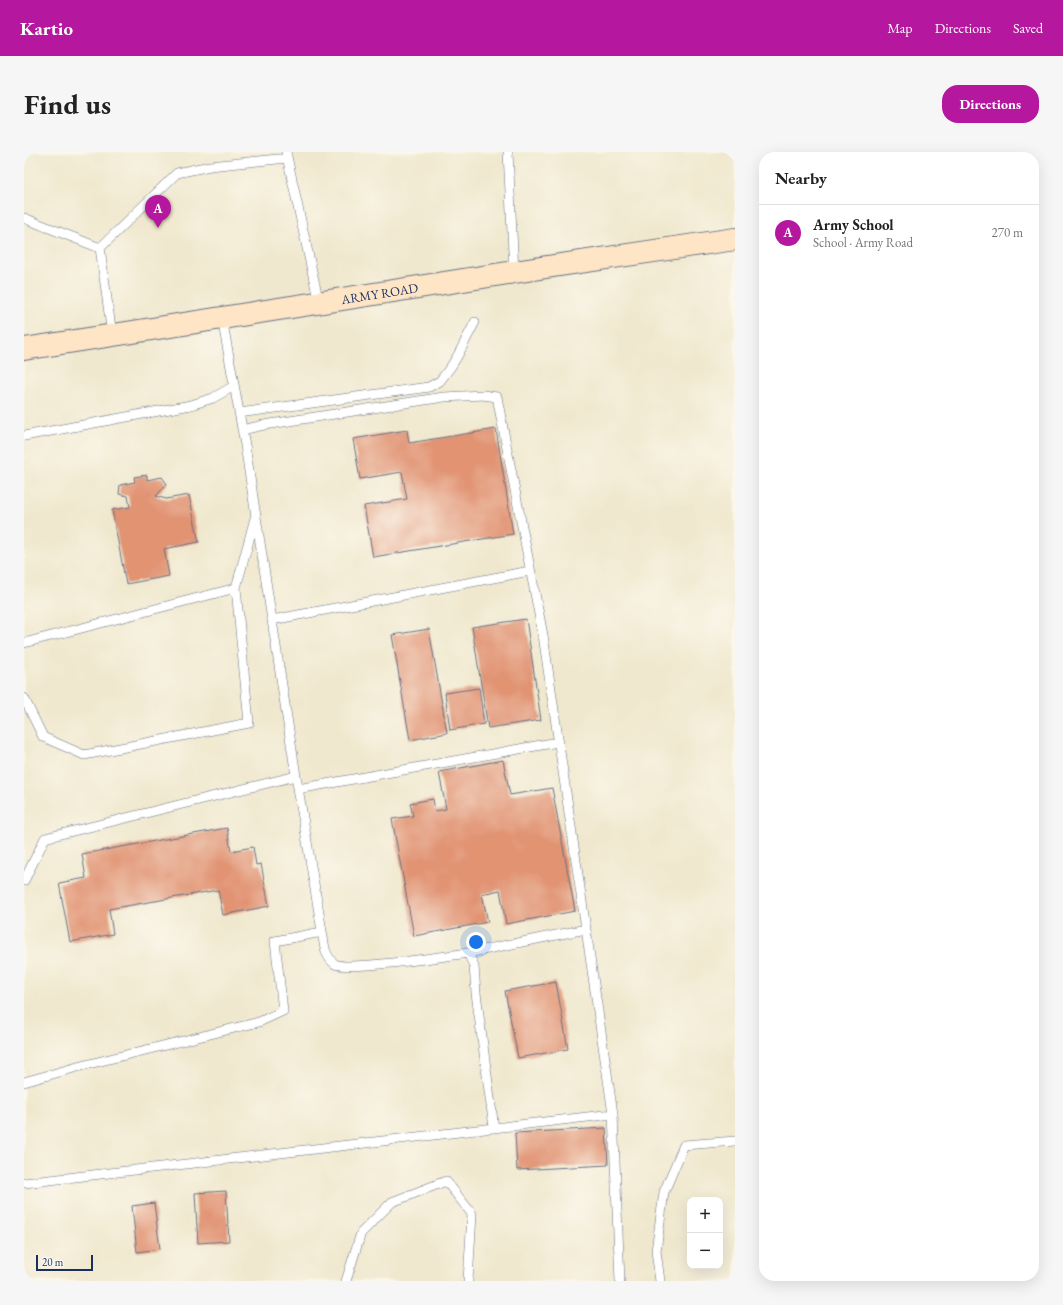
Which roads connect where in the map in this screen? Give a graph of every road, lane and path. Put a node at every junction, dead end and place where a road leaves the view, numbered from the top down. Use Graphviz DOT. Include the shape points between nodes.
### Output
graph roads {
  1 [pos="508,152"];
  2 [pos="286,155"];
  3 [pos="24,218"];
  4 [pos="735,239"];
  5 [pos="100,248"];
  6 [pos="514,272"];
  7 [pos="319,303"];
  8 [pos="222,318"];
  9 [pos="475,322"];
  10 [pos="112,335"];
  11 [pos="24,349"];
  12 [pos="234,386"];
  13 [pos="239,414"];
  14 [pos="242,430"];
  15 [pos="24,436"];
  16 [pos="256,515"];
  17 [pos="530,571"];
  18 [pos="236,588"];
  19 [pos="272,620"];
  20 [pos="24,643"];
  21 [pos="24,698"];
  22 [pos="558,742"];
  23 [pos="296,776"];
  24 [pos="298,789"];
  25 [pos="24,881"];
  26 [pos="586,929"];
  27 [pos="322,932"];
  28 [pos="468,953"];
  29 [pos="24,1082"];
  30 [pos="613,1114"];
  31 [pos="494,1128"];
  32 [pos="735,1142"];
  33 [pos="24,1183"];
  34 [pos="346,1281"];
  35 [pos="468,1281"];
  36 [pos="620,1281"];
  37 [pos="660,1281"];
  1 -- 6 [label="lane"];
  2 -- 5 [label="lane" via="177,173"];
  2 -- 7 [label="lane"];
  3 -- 5 [label="lane"];
  4 -- 6 [label="street, ARMY ROAD"];
  5 -- 10 [label="lane"];
  6 -- 7 [label="street, ARMY ROAD"];
  7 -- 8 [label="street, ARMY ROAD"];
  8 -- 10 [label="street, ARMY ROAD"];
  8 -- 12 [label="lane"];
  9 -- 13 [label="lane" via="452,365 440,381 429,387"];
  10 -- 11 [label="street, ARMY ROAD"];
  12 -- 13 [label="lane"];
  12 -- 15 [label="lane" via="213,398 191,405"];
  13 -- 14 [label="lane"];
  14 -- 16 [label="lane"];
  14 -- 17 [label="lane" via="444,398 483,395 497,397"];
  16 -- 18 [label="lane"];
  16 -- 19 [label="lane"];
  17 -- 19 [label="lane"];
  17 -- 22 [label="lane" via="543,635"];
  18 -- 20 [label="lane"];
  18 -- 21 [label="lane" via="249,723 84,755 42,737"];
  19 -- 23 [label="lane"];
  22 -- 24 [label="lane"];
  22 -- 26 [label="lane"];
  23 -- 24 [label="lane"];
  23 -- 25 [label="lane" via="45,838"];
  24 -- 27 [label="lane"];
  26 -- 28 [label="lane"];
  26 -- 30 [label="lane"];
  27 -- 28 [label="lane" via="329,959 336,965 386,963"];
  27 -- 29 [label="lane" via="274,941 283,1011 259,1022"];
  28 -- 31 [label="lane" via="474,966"];
  30 -- 31 [label="lane"];
  30 -- 36 [label="lane"];
  31 -- 33 [label="lane"];
  32 -- 37 [label="lane" via="684,1146 664,1192 656,1250"];
  34 -- 35 [label="lane" via="361,1233 392,1202 446,1181 472,1214"];
}
